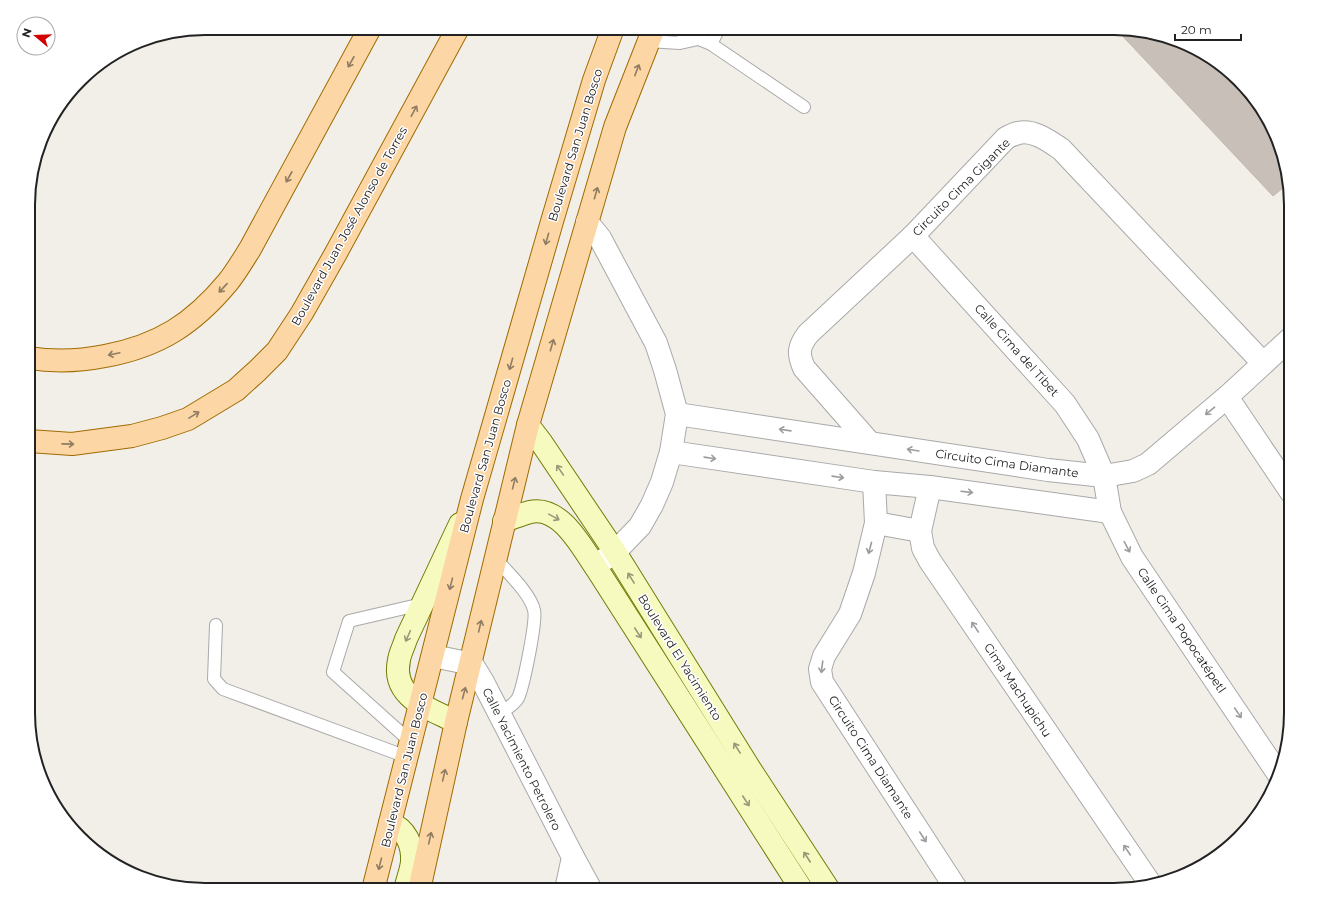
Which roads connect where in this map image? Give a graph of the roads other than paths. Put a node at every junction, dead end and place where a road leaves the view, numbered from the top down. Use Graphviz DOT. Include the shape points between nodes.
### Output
graph roads {
  1 [pos="366,35"];
  2 [pos="454,35"];
  3 [pos="609,35"];
  4 [pos="651,35"];
  5 [pos="689,35"];
  6 [pos="716,35"];
  7 [pos="698,39"];
  8 [pos="711,44"];
  9 [pos="804,107"];
  10 [pos="587,222"];
  11 [pos="913,236"];
  12 [pos="1284,344"];
  13 [pos="35,359"];
  14 [pos="1263,363"];
  15 [pos="1228,397"];
  16 [pos="677,414"];
  17 [pos="528,426"];
  18 [pos="35,441"];
  19 [pos="869,442"];
  20 [pos="671,452"];
  21 [pos="1104,476"];
  22 [pos="1284,481"];
  23 [pos="874,482"];
  24 [pos="930,487"];
  25 [pos="472,499"];
  26 [pos="1110,512"];
  27 [pos="504,521"];
  28 [pos="876,523"];
  29 [pos="920,531"];
  30 [pos="615,552"];
  31 [pos="496,559"];
  32 [pos="595,566"];
  33 [pos="422,604"];
  34 [pos="216,625"];
  35 [pos="433,656"];
  36 [pos="472,664"];
  37 [pos="421,704"];
  38 [pos="499,714"];
  39 [pos="456,722"];
  40 [pos="409,750"];
  41 [pos="1275,768"];
  42 [pos="390,823"];
  43 [pos="572,857"];
  44 [pos="1148,880"];
  45 [pos="375,883"];
  46 [pos="407,883"];
  47 [pos="421,883"];
  48 [pos="567,883"];
  49 [pos="587,883"];
  50 [pos="798,883"];
  51 [pos="823,883"];
  52 [pos="952,883"];
  1 -- 13 [label="main road, one-way" via="250,249 228,282 202,310 164,338 119,354 70,361"];
  18 -- 2 [label="main road, Boulevard Juan José Alonso de Torres, one-way" via="72,444 102,441 162,428 188,419 236,390 257,371 277,351 302,313"];
  3 -- 25 [label="main road, Boulevard San Juan Bosco, one-way"];
  4 -- 7 [label="lane" via="680,43"];
  10 -- 4 [label="main road, one-way" via="615,127"];
  5 -- 7 [label="lane"];
  6 -- 8 [label="lane"];
  7 -- 8 [label="lane"];
  8 -- 9 [label="lane"];
  10 -- 16 [label="street" via="600,238 656,343"];
  17 -- 10 [label="main road, one-way"];
  11 -- 14 [label="street, Circuito Cima Gigante" via="1006,138 1018,133 1031,133 1061,149"];
  11 -- 19 [label="street, Circuito Cima Gigante" via="808,334 800,349 800,359 804,368"];
  11 -- 21 [label="street, Calle Cima del Tibet" via="1065,404 1088,440"];
  12 -- 14 [label="street, Circuito Cima Diamante"];
  14 -- 15 [label="street, Circuito Cima Diamante"];
  15 -- 21 [label="street, Circuito Cima Diamante, one-way" via="1148,464 1133,471"];
  15 -- 22 [label="street"];
  19 -- 16 [label="street, Circuito Cima Diamante, one-way"];
  16 -- 20 [label="street"];
  27 -- 17 [label="main road, one-way"];
  30 -- 17 [label="street, Boulevard El Yacimiento, one-way"];
  21 -- 19 [label="street, Circuito Cima Diamante, one-way" via="1048,470"];
  20 -- 23 [label="street, one-way"];
  20 -- 30 [label="street" via="652,505 640,526"];
  21 -- 26 [label="street, Calle Cima Popocatépetl"];
  23 -- 24 [label="street"];
  23 -- 28 [label="street, Circuito Cima Diamante"];
  24 -- 26 [label="street, one-way"];
  24 -- 29 [label="street, Cima Machupichu"];
  25 -- 33 [label="street"];
  25 -- 35 [label="main road, Boulevard San Juan Bosco, one-way"];
  26 -- 41 [label="street, Calle Cima Popocatépetl, one-way" via="1132,557"];
  27 -- 31 [label="main road"];
  27 -- 32 [label="street, Boulevard El Yacimiento, one-way" via="532,511 558,518 568,527"];
  28 -- 29 [label="street"];
  28 -- 52 [label="street, Circuito Cima Diamante, one-way" via="864,573 850,614 824,656 820,669 822,682"];
  44 -- 29 [label="street, Cima Machupichu, one-way" via="930,561 923,548"];
  30 -- 32 [label="street"];
  51 -- 30 [label="street, Boulevard El Yacimiento, one-way"];
  36 -- 31 [label="main road, one-way"];
  31 -- 38 [label="lane" via="530,601 535,617 522,689 515,702"];
  32 -- 50 [label="street, Boulevard El Yacimiento, one-way"];
  33 -- 37 [label="street, one-way" via="406,639 398,670 402,688"];
  33 -- 40 [label="lane" via="349,621 333,672"];
  34 -- 40 [label="lane" via="214,679 223,689"];
  35 -- 36 [label="street"];
  35 -- 37 [label="main road, Boulevard San Juan Bosco"];
  36 -- 38 [label="street, Calle Yacimiento Petrolero"];
  39 -- 36 [label="main road, one-way"];
  37 -- 39 [label="street"];
  37 -- 40 [label="main road, Boulevard San Juan Bosco"];
  38 -- 43 [label="street, Calle Yacimiento Petrolero"];
  47 -- 39 [label="main road, one-way"];
  40 -- 42 [label="main road, Boulevard San Juan Bosco"];
  42 -- 45 [label="main road, Boulevard San Juan Bosco, one-way"];
  42 -- 46 [label="street" via="404,831 411,846 412,862"];
  43 -- 48 [label="street"];
  43 -- 49 [label="street, Calle Yacimiento Petrolero"];
}
